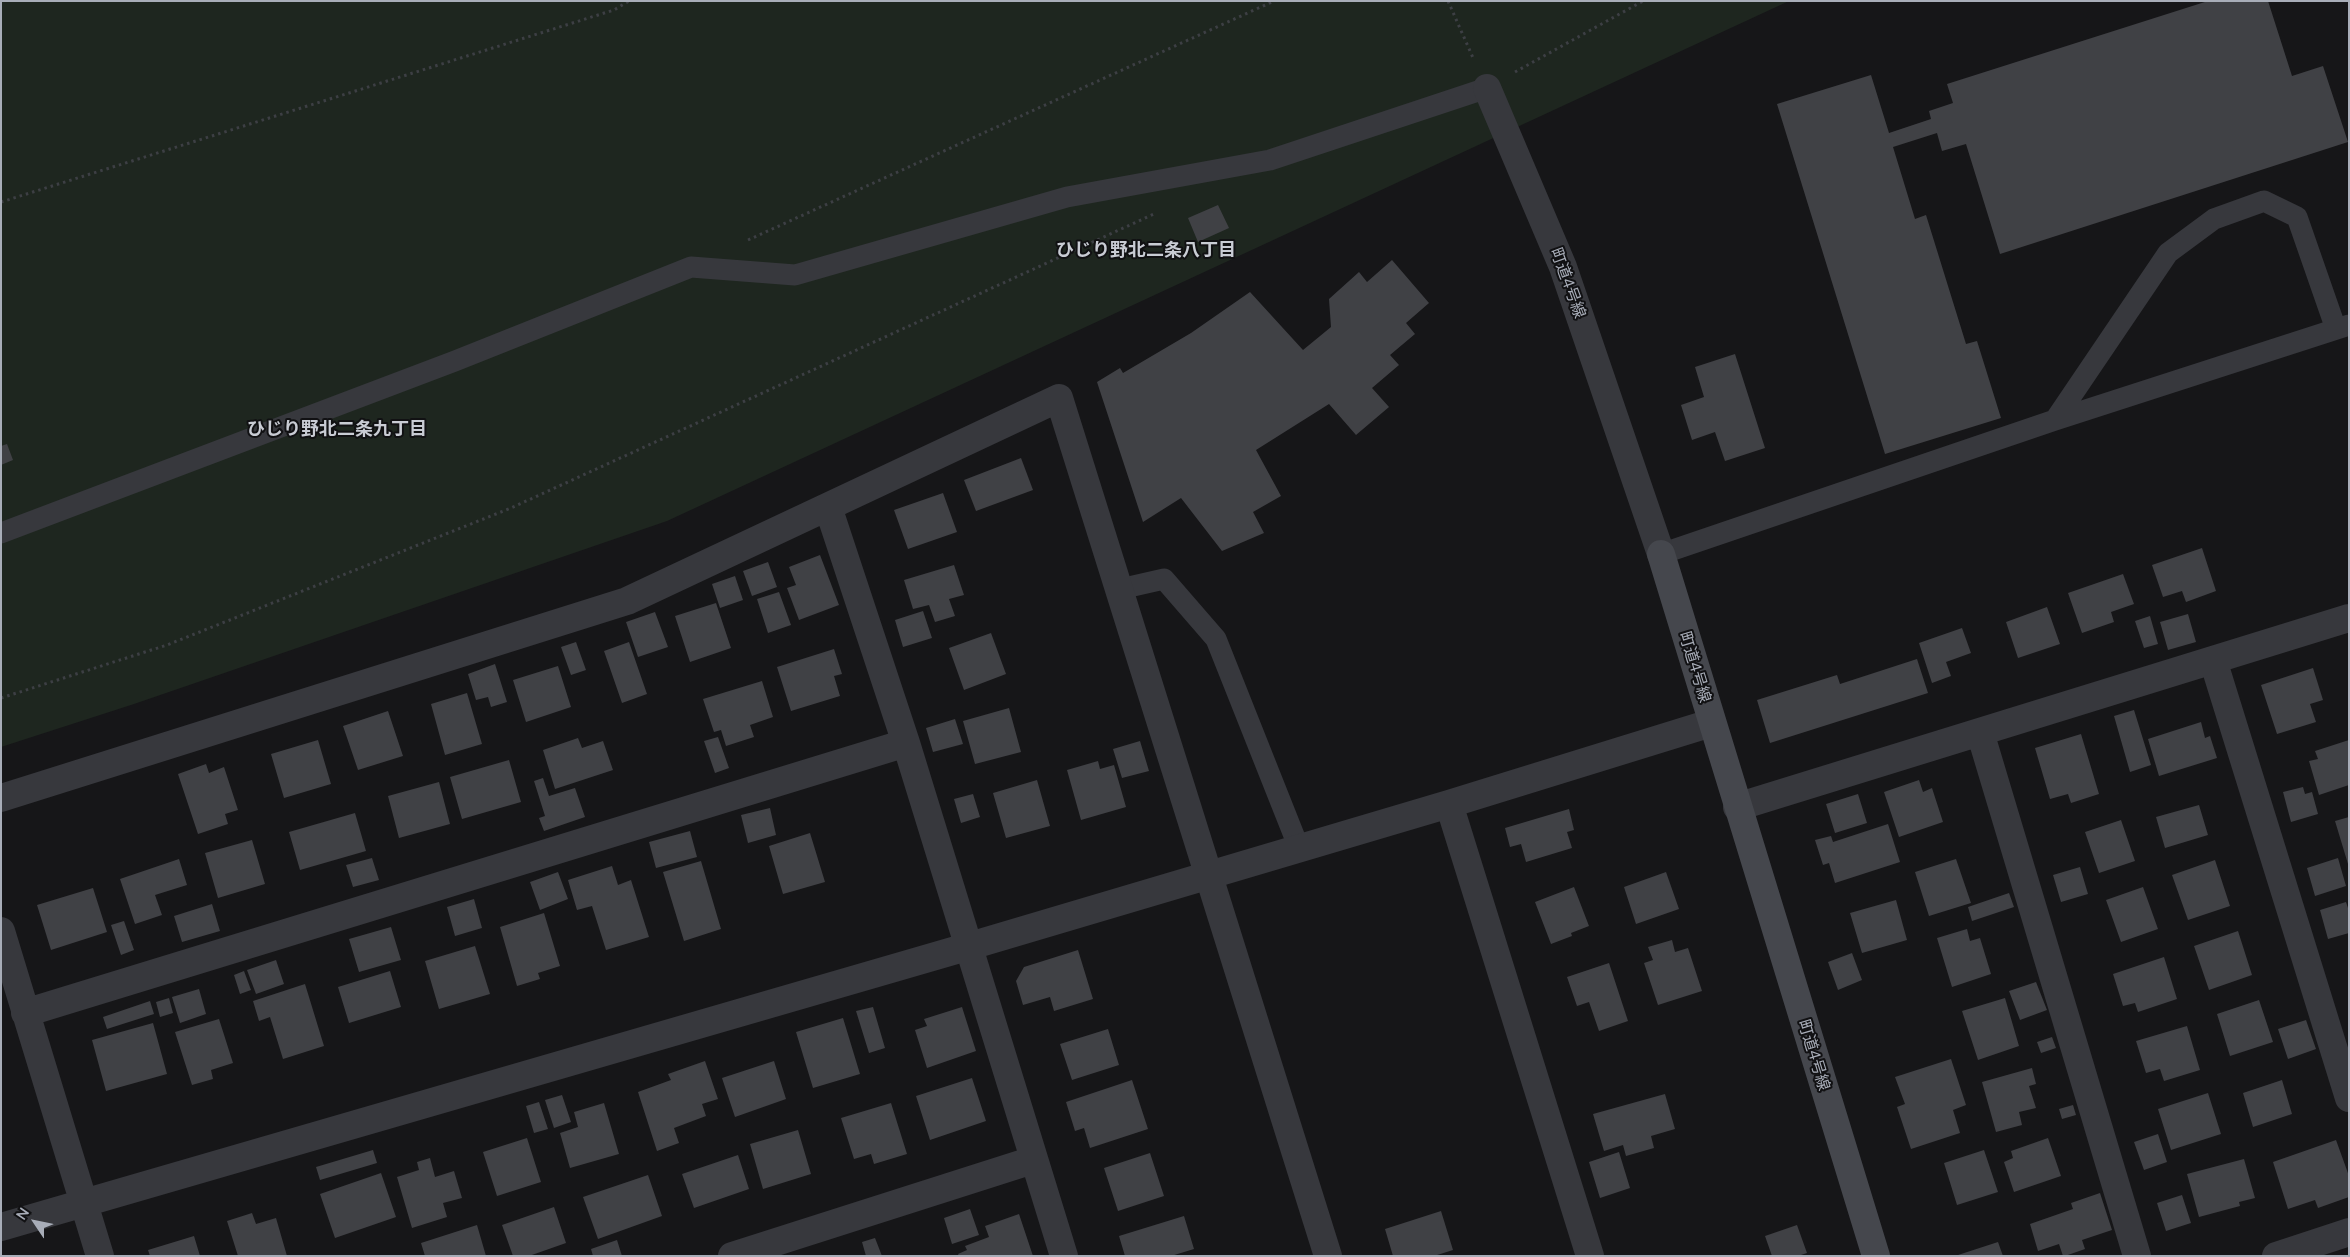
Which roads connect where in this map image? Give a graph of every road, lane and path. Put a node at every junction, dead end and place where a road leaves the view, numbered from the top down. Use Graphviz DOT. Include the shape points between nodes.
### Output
graph roads {
  1 [pos="629,1"];
  2 [pos="1274,1"];
  3 [pos="1448,1"];
  4 [pos="1643,1"];
  5 [pos="1487,88"];
  6 [pos="1,202"];
  7 [pos="1156,212"];
  8 [pos="743,242"];
  9 [pos="2342,327"];
  10 [pos="2055,420"];
  11 [pos="828,507"];
  12 [pos="1,533"];
  13 [pos="1661,554"];
  14 [pos="1120,589"];
  15 [pos="2349,618"];
  16 [pos="2213,660"];
  17 [pos="1,698"];
  18 [pos="1711,723"];
  19 [pos="1980,732"];
  20 [pos="906,743"];
  21 [pos="1,798"];
  22 [pos="1449,804"];
  23 [pos="1737,807"];
  24 [pos="1299,848"];
  25 [pos="1209,874"];
  26 [pos="1,931"];
  27 [pos="970,946"];
  28 [pos="25,1013"];
  29 [pos="2349,1098"];
  30 [pos="1033,1160"];
  31 [pos="84,1202"];
  32 [pos="1,1227"];
  33 [pos="2349,1232"];
  34 [pos="100,1256"];
  35 [pos="732,1256"];
  36 [pos="1064,1256"];
  37 [pos="1328,1256"];
  38 [pos="1590,1256"];
  39 [pos="1876,1256"];
  40 [pos="2137,1256"];
  41 [pos="2276,1256"];
  1 -- 6 [label="path" via="614,10 449,63"];
  2 -- 8 [label="path"];
  3 -- 5 [label="path"];
  4 -- 5 [label="path"];
  5 -- 12 [label="lane" via="1270,160 1067,197 795,275 691,267 456,361"];
  5 -- 13 [label="street, 町道4号線" via="1563,267"];
  7 -- 17 [label="path" via="511,508 167,645"];
  9 -- 10 [label="lane"];
  9 -- 10 [label="lane" via="2297,217 2264,201 2214,219 2168,253"];
  10 -- 13 [label="lane"];
  11 -- 14 [label="street" via="1059,398"];
  11 -- 20 [label="street"];
  11 -- 21 [label="street" via="627,601"];
  13 -- 18 [label="street, 町道4号線"];
  14 -- 24 [label="lane" via="1164,578 1216,639"];
  14 -- 25 [label="street"];
  15 -- 16 [label="street"];
  16 -- 19 [label="street"];
  16 -- 29 [label="street"];
  18 -- 22 [label="street"];
  18 -- 23 [label="street, 町道4号線"];
  19 -- 23 [label="street"];
  19 -- 40 [label="street"];
  20 -- 27 [label="street"];
  20 -- 28 [label="street"];
  22 -- 24 [label="street"];
  22 -- 38 [label="street"];
  23 -- 39 [label="street, 町道4号線"];
  24 -- 25 [label="street"];
  25 -- 27 [label="street"];
  25 -- 37 [label="street"];
  26 -- 28 [label="street"];
  27 -- 30 [label="street"];
  27 -- 31 [label="street"];
  28 -- 31 [label="street"];
  30 -- 35 [label="street"];
  30 -- 36 [label="street"];
  31 -- 32 [label="street"];
  31 -- 34 [label="street"];
  33 -- 41 [label="street"];
}
